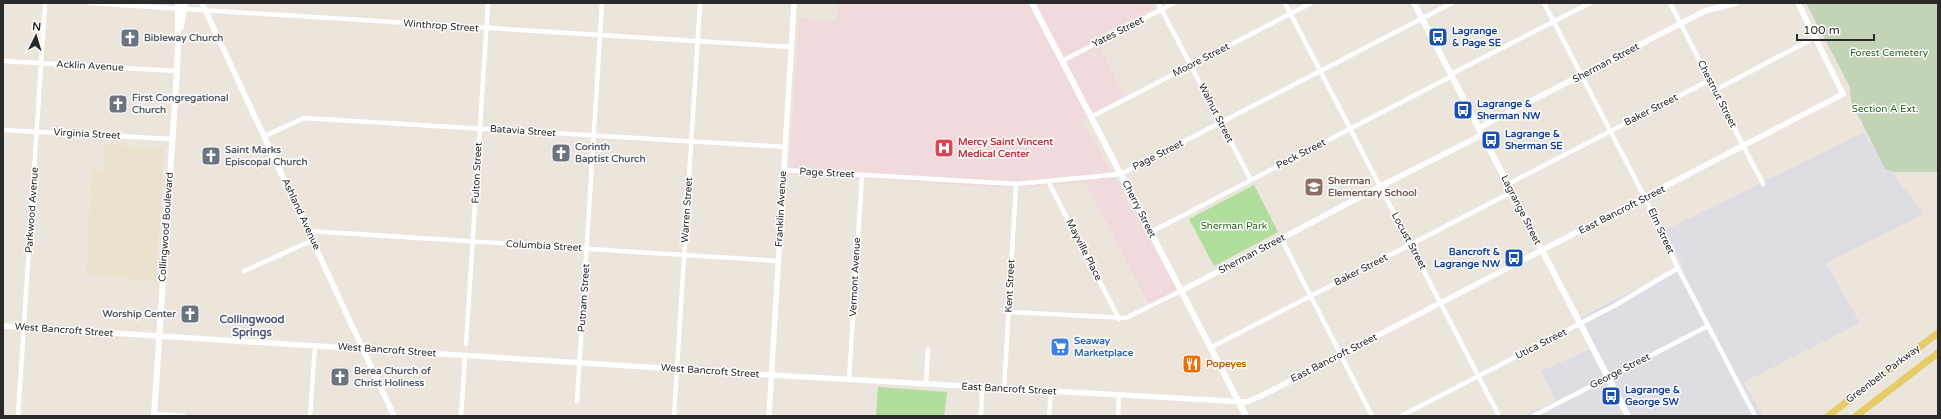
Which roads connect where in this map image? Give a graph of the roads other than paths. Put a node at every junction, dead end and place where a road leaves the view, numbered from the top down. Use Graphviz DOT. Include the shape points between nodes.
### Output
graph roads {
  1 [pos="45,3"];
  2 [pos="90,3"];
  3 [pos="202,3"];
  4 [pos="206,3"];
  5 [pos="488,3"];
  6 [pos="602,3"];
  7 [pos="700,3"];
  8 [pos="794,3"];
  9 [pos="1032,3"];
  10 [pos="1158,3"];
  11 [pos="1174,3"];
  12 [pos="1285,3"];
  13 [pos="1311,3"];
  14 [pos="1414,3"];
  15 [pos="1452,3"];
  16 [pos="1544,3"];
  17 [pos="1590,3"];
  18 [pos="1670,3"];
  19 [pos="1736,3"];
  20 [pos="1798,3"];
  21 [pos="181,6"];
  22 [pos="1161,9"];
  23 [pos="208,12"];
  24 [pos="1291,14"];
  25 [pos="1422,19"];
  26 [pos="1554,22"];
  27 [pos="1681,24"];
  28 [pos="486,29"];
  29 [pos="600,36"];
  30 [pos="1816,37"];
  31 [pos="697,42"];
  32 [pos="791,47"];
  33 [pos="1062,60"];
  34 [pos="3,61"];
  35 [pos="42,63"];
  36 [pos="1191,65"];
  37 [pos="177,71"];
  38 [pos="1321,71"];
  39 [pos="1451,75"];
  40 [pos="1582,76"];
  41 [pos="1710,80"];
  42 [pos="1715,90"];
  43 [pos="1092,117"];
  44 [pos="1221,123"];
  45 [pos="479,128"];
  46 [pos="1350,128"];
  47 [pos="1479,128"];
  48 [pos="3,130"];
  49 [pos="38,131"];
  50 [pos="1610,131"];
  51 [pos="1482,135"];
  52 [pos="265,136"];
  53 [pos="594,136"];
  54 [pos="172,139"];
  55 [pos="691,142"];
  56 [pos="1744,146"];
  57 [pos="785,147"];
  58 [pos="783,170"];
  59 [pos="1121,174"];
  60 [pos="862,175"];
  61 [pos="1251,180"];
  62 [pos="1048,181"];
  63 [pos="1016,184"];
  64 [pos="1508,184"];
  65 [pos="1763,184"];
  66 [pos="1381,186"];
  67 [pos="1512,192"];
  68 [pos="1645,198"];
  69 [pos="309,231"];
  70 [pos="1151,232"];
  71 [pos="1281,238"];
  72 [pos="313,240"];
  73 [pos="473,242"];
  74 [pos="1410,244"];
  75 [pos="587,249"];
  76 [pos="1542,250"];
  77 [pos="684,255"];
  78 [pos="778,261"];
  79 [pos="1678,268"];
  80 [pos="244,271"];
  81 [pos="1181,291"];
  82 [pos="1310,296"];
  83 [pos="1441,302"];
  84 [pos="1009,312"];
  85 [pos="1119,319"];
  86 [pos="1580,323"];
  87 [pos="3,326"];
  88 [pos="1708,326"];
  89 [pos="24,328"];
  90 [pos="1938,332"];
  91 [pos="159,336"];
  92 [pos="466,344"];
  93 [pos="315,346"];
  94 [pos="1210,348"];
  95 [pos="362,349"];
  96 [pos="928,350"];
  97 [pos="1938,353"];
  98 [pos="1340,354"];
  99 [pos="465,356"];
  100 [pos="580,363"];
  101 [pos="677,369"];
  102 [pos="771,375"];
  103 [pos="1478,376"];
  104 [pos="1608,377"];
  105 [pos="849,380"];
  106 [pos="926,384"];
  107 [pos="982,388"];
  108 [pos="1004,389"];
  109 [pos="1050,392"];
  110 [pos="1119,395"];
  111 [pos="577,402"];
  112 [pos="1239,402"];
  113 [pos="154,415"];
  114 [pos="18,416"];
  115 [pos="184,416"];
  116 [pos="310,416"];
  117 [pos="394,416"];
  118 [pos="461,416"];
  119 [pos="674,416"];
  120 [pos="769,416"];
  121 [pos="981,416"];
  122 [pos="1049,416"];
  123 [pos="1118,416"];
  124 [pos="1246,416"];
  125 [pos="1372,416"];
  126 [pos="1401,416"];
  127 [pos="1499,416"];
  128 [pos="1533,416"];
  129 [pos="1628,416"];
  130 [pos="1755,416"];
  131 [pos="1828,416"];
  132 [pos="1856,416"];
  1 -- 35 [label="street, Parkwood Avenue"];
  2 -- 21 [label="street, Winthrop Street"];
  3 -- 23 [label="street, Ashland Avenue"];
  4 -- 23 [label="street, Ashland Avenue"];
  5 -- 28 [label="street, Fulton Street"];
  6 -- 29 [label="street, Putnam Street"];
  7 -- 31 [label="street, Warren Street"];
  8 -- 32 [label="street, Franklin Avenue"];
  9 -- 33 [label="main road, Cherry Street"];
  10 -- 22 [label="street, Walnut Street"];
  11 -- 22 [label="street, Yates Street"];
  12 -- 24 [label="street, Locust Street"];
  13 -- 24 [label="street, Moore Street"];
  14 -- 25 [label="main road, Lagrange Street"];
  15 -- 25 [label="street, Page Street"];
  16 -- 26 [label="street, Elm Street"];
  17 -- 26 [label="street, Peck Street"];
  18 -- 27 [label="street, Chestnut Street"];
  19 -- 27 [label="street, Sherman Street" via="1712,8"];
  20 -- 30 [label="street"];
  21 -- 23 [label="street, Winthrop Street"];
  21 -- 37 [label="main road, Collingwood Boulevard"];
  22 -- 33 [label="street, Yates Street"];
  22 -- 36 [label="street, Walnut Street"];
  23 -- 28 [label="street, Winthrop Street"];
  23 -- 52 [label="street, Ashland Avenue"];
  24 -- 36 [label="street, Moore Street"];
  24 -- 38 [label="street, Locust Street"];
  25 -- 38 [label="street, Page Street"];
  25 -- 39 [label="main road, Lagrange Street"];
  26 -- 39 [label="street, Peck Street"];
  26 -- 40 [label="street, Elm Street"];
  27 -- 40 [label="street, Sherman Street"];
  27 -- 41 [label="street, Chestnut Street"];
  28 -- 29 [label="street, Winthrop Street"];
  28 -- 45 [label="street, Fulton Street"];
  29 -- 31 [label="street, Winthrop Street"];
  29 -- 53 [label="street, Putnam Street"];
  30 -- 42 [label="street"];
  30 -- 56 [label="street, East Bancroft Street" via="1843,94"];
  31 -- 32 [label="street, Winthrop Street"];
  31 -- 55 [label="street, Warren Street"];
  32 -- 57 [label="street, Franklin Avenue"];
  33 -- 43 [label="main road, Cherry Street"];
  34 -- 35 [label="street, Acklin Avenue"];
  35 -- 37 [label="street, Acklin Avenue"];
  35 -- 49 [label="street, Parkwood Avenue"];
  36 -- 43 [label="street, Moore Street"];
  36 -- 44 [label="street, Walnut Street"];
  37 -- 54 [label="main road, Collingwood Boulevard"];
  38 -- 44 [label="street, Page Street"];
  38 -- 46 [label="street, Locust Street"];
  39 -- 46 [label="street, Peck Street"];
  39 -- 47 [label="main road, Lagrange Street"];
  40 -- 47 [label="street, Sherman Street"];
  40 -- 50 [label="street, Elm Street"];
  41 -- 42 [label="street, Chestnut Street"];
  41 -- 50 [label="street, Baker Street"];
  42 -- 56 [label="street, Chestnut Street"];
  43 -- 59 [label="main road, Cherry Street"];
  44 -- 59 [label="street, Page Street"];
  44 -- 61 [label="street, Walnut Street"];
  45 -- 52 [label="street, Batavia Street" via="304,118"];
  45 -- 53 [label="street, Batavia Street"];
  45 -- 73 [label="street, Fulton Street"];
  46 -- 61 [label="street, Peck Street"];
  46 -- 66 [label="street, Locust Street"];
  47 -- 51 [label="main road, Lagrange Street"];
  48 -- 49 [label="street, Virginia Street"];
  49 -- 54 [label="street, Virginia Street"];
  49 -- 89 [label="street, Parkwood Avenue"];
  50 -- 64 [label="street, Baker Street"];
  50 -- 68 [label="street, Elm Street"];
  51 -- 64 [label="main road, Lagrange Street"];
  51 -- 66 [label="street, Sherman Street"];
  52 -- 69 [label="street, Ashland Avenue"];
  53 -- 55 [label="street, Batavia Street"];
  53 -- 75 [label="street, Putnam Street"];
  54 -- 91 [label="main road, Collingwood Boulevard"];
  55 -- 57 [label="street, Batavia Street"];
  55 -- 77 [label="street, Warren Street"];
  56 -- 65 [label="street, Chestnut Street"];
  56 -- 68 [label="street, East Bancroft Street"];
  57 -- 58 [label="street, Franklin Avenue"];
  58 -- 60 [label="street, Page Street"];
  58 -- 78 [label="street, Franklin Avenue"];
  59 -- 62 [label="street, Page Street"];
  59 -- 70 [label="main road, Cherry Street"];
  60 -- 63 [label="street, Page Street"];
  60 -- 105 [label="street, Vermont Avenue"];
  61 -- 70 [label="street, Peck Street"];
  62 -- 63 [label="street, Page Street"];
  62 -- 85 [label="street, Mayville Place"];
  63 -- 84 [label="street, Kent Street"];
  64 -- 67 [label="main road, Lagrange Street"];
  66 -- 71 [label="street, Sherman Street"];
  66 -- 74 [label="street, Locust Street"];
  67 -- 74 [label="street, Baker Street"];
  67 -- 76 [label="main road, Lagrange Street"];
  68 -- 76 [label="street, East Bancroft Street"];
  68 -- 79 [label="street, Elm Street"];
  69 -- 72 [label="street, Ashland Avenue"];
  69 -- 73 [label="street, Columbia Street"];
  70 -- 81 [label="main road, Cherry Street"];
  71 -- 81 [label="street, Sherman Street"];
  71 -- 82 [label="street"];
  72 -- 80 [label="street"];
  72 -- 95 [label="street, Ashland Avenue"];
  73 -- 75 [label="street, Columbia Street"];
  73 -- 92 [label="street, Fulton Street"];
  74 -- 82 [label="street, Baker Street"];
  74 -- 83 [label="street, Locust Street"];
  75 -- 77 [label="street, Columbia Street"];
  75 -- 100 [label="street, Putnam Street"];
  76 -- 83 [label="street, East Bancroft Street"];
  76 -- 86 [label="main road, Lagrange Street"];
  77 -- 78 [label="street, Columbia Street"];
  77 -- 101 [label="street, Warren Street"];
  78 -- 102 [label="street, Franklin Avenue"];
  79 -- 86 [label="street, Utica Street"];
  79 -- 88 [label="street, Elm Street"];
  81 -- 85 [label="street, Sherman Street"];
  81 -- 94 [label="main road, Cherry Street"];
  82 -- 94 [label="street, Baker Street"];
  82 -- 98 [label="street"];
  83 -- 98 [label="street, East Bancroft Street"];
  83 -- 103 [label="street, Locust Street"];
  84 -- 85 [label="street, Sherman Street"];
  84 -- 108 [label="street, Kent Street"];
  86 -- 103 [label="street, Utica Street"];
  86 -- 104 [label="main road, Lagrange Street"];
  87 -- 89 [label="street, West Bancroft Street"];
  88 -- 104 [label="street, George Street"];
  88 -- 130 [label="street, Elm Street"];
  89 -- 91 [label="street, West Bancroft Street"];
  89 -- 114 [label="street, Parkwood Avenue"];
  90 -- 131 [label="main road, Greenbelt Parkway"];
  91 -- 93 [label="street, West Bancroft Street"];
  91 -- 113 [label="main road, Collingwood Boulevard"];
  93 -- 95 [label="street, West Bancroft Street"];
  93 -- 116 [label="street"];
  94 -- 112 [label="main road, Cherry Street"];
  95 -- 99 [label="street, West Bancroft Street"];
  95 -- 117 [label="street, Ashland Avenue"];
  96 -- 106 [label="street"];
  97 -- 132 [label="main road, Greenbelt Parkway"];
  98 -- 112 [label="street, East Bancroft Street" via="1261,396"];
  98 -- 125 [label="street"];
  99 -- 100 [label="street, West Bancroft Street"];
  99 -- 118 [label="street"];
  100 -- 101 [label="street, West Bancroft Street"];
  100 -- 111 [label="street, Putnam Street"];
  101 -- 102 [label="street, West Bancroft Street"];
  101 -- 119 [label="street, Warren Street"];
  102 -- 105 [label="street, East Bancroft Street"];
  102 -- 120 [label="street, Franklin Avenue"];
  103 -- 126 [label="street, Utica Street"];
  103 -- 127 [label="street, Locust Street"];
  104 -- 128 [label="street, George Street"];
  104 -- 129 [label="main road, Lagrange Street"];
  105 -- 106 [label="street, East Bancroft Street"];
  106 -- 107 [label="street, East Bancroft Street"];
  107 -- 108 [label="street, East Bancroft Street"];
  107 -- 121 [label="street"];
  108 -- 109 [label="street, East Bancroft Street"];
  109 -- 110 [label="street, East Bancroft Street"];
  109 -- 122 [label="street"];
  110 -- 112 [label="street, East Bancroft Street"];
  110 -- 123 [label="street"];
  112 -- 124 [label="main road, Cherry Street"];
  113 -- 115 [label="street"];
}
